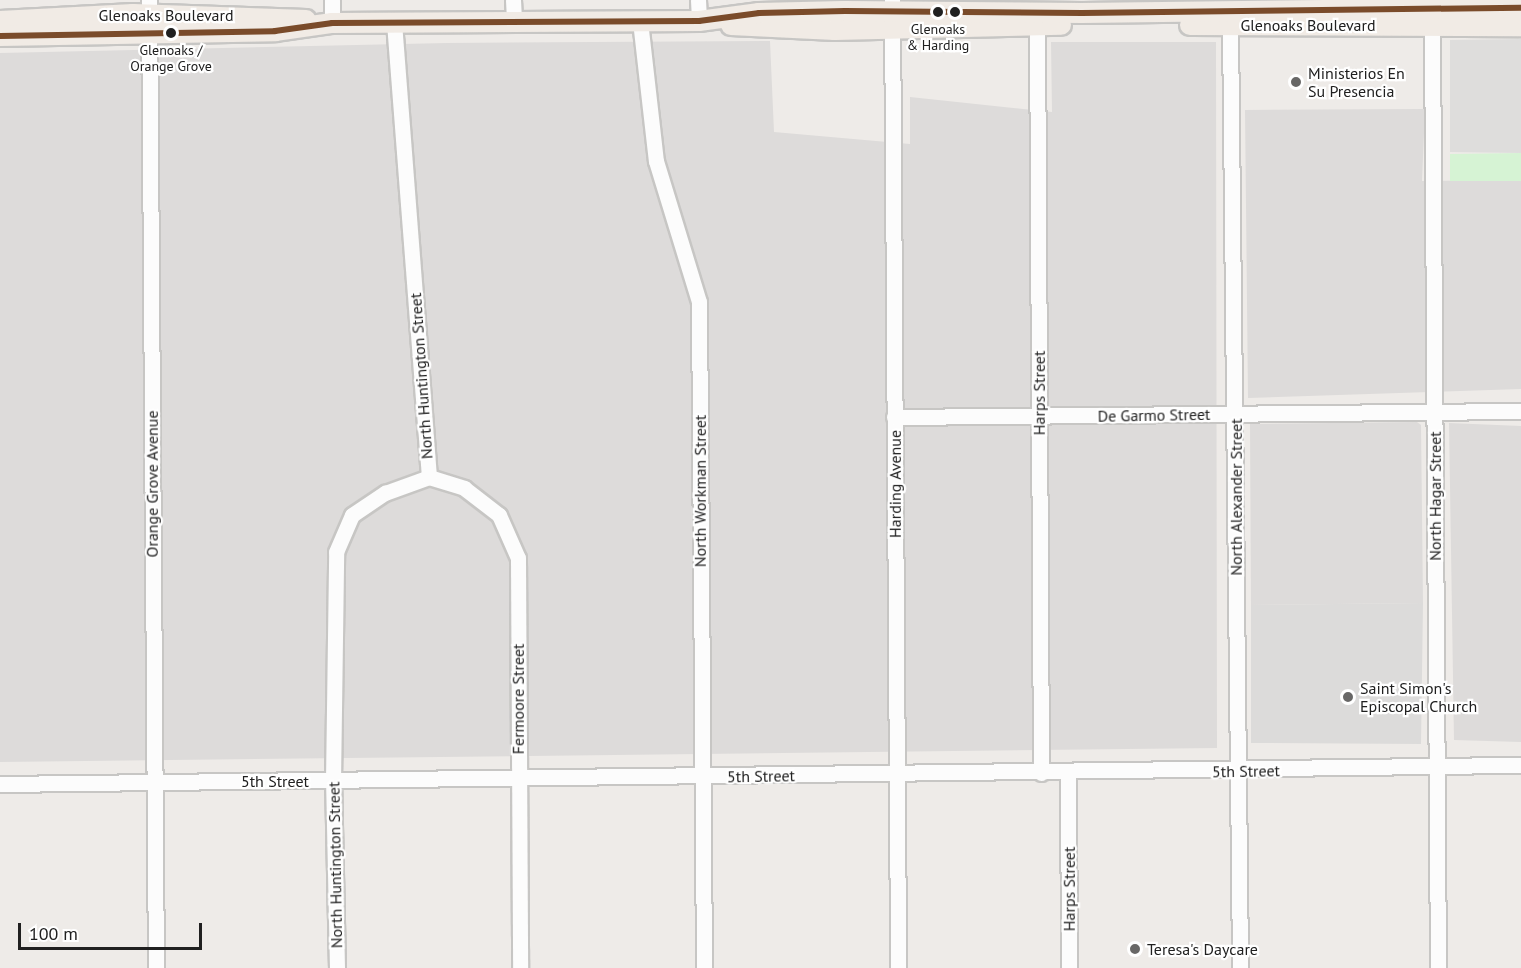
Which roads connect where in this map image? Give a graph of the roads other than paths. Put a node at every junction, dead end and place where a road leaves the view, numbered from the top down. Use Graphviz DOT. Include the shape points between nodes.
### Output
graph roads {
  1 [pos="332,0"];
  2 [pos="513,0"];
  3 [pos="699,0"];
  4 [pos="1521,8"];
  5 [pos="1432,11"];
  6 [pos="1230,12"];
  7 [pos="892,13"];
  8 [pos="149,16"];
  9 [pos="1037,19"];
  10 [pos="0,21"];
  11 [pos="640,21"];
  12 [pos="699,21"];
  13 [pos="394,22"];
  14 [pos="514,22"];
  15 [pos="332,23"];
  16 [pos="1521,26"];
  17 [pos="0,36"];
  18 [pos="1521,411"];
  19 [pos="1435,412"];
  20 [pos="1236,413"];
  21 [pos="894,417"];
  22 [pos="1039,417"];
  23 [pos="429,477"];
  24 [pos="1521,765"];
  25 [pos="1437,769"];
  26 [pos="1239,771"];
  27 [pos="1041,773"];
  28 [pos="1068,773"];
  29 [pos="897,775"];
  30 [pos="703,777"];
  31 [pos="518,779"];
  32 [pos="154,780"];
  33 [pos="333,781"];
  34 [pos="0,784"];
  35 [pos="156,968"];
  36 [pos="337,968"];
  37 [pos="520,968"];
  38 [pos="704,968"];
  39 [pos="898,968"];
  40 [pos="1069,968"];
  41 [pos="1240,968"];
  42 [pos="1438,968"];
  1 -- 15 [label="street"];
  2 -- 14 [label="street"];
  3 -- 12 [label="street"];
  4 -- 5 [label="main road, Glenoaks Boulevard"];
  5 -- 6 [label="main road, Glenoaks Boulevard"];
  5 -- 16 [label="main road, Glenoaks Boulevard"];
  5 -- 19 [label="street, North Hagar Street"];
  6 -- 9 [label="main road, Glenoaks Boulevard"];
  6 -- 20 [label="street, North Alexander Street"];
  7 -- 9 [label="main road, Glenoaks Boulevard"];
  7 -- 12 [label="main road, Glenoaks Boulevard" via="759,13"];
  7 -- 21 [label="street, Harding Avenue"];
  8 -- 10 [label="main road, Glenoaks Boulevard"];
  8 -- 15 [label="main road, Glenoaks Boulevard" via="275,31"];
  8 -- 17 [label="main road, Glenoaks Boulevard"];
  8 -- 32 [label="street, Orange Grove Avenue"];
  9 -- 22 [label="street, Harps Street"];
  11 -- 12 [label="main road, Glenoaks Boulevard"];
  11 -- 14 [label="main road, Glenoaks Boulevard"];
  11 -- 30 [label="street, North Workman Street" via="656,161 699,302"];
  13 -- 14 [label="main road, Glenoaks Boulevard"];
  13 -- 15 [label="main road, Glenoaks Boulevard"];
  13 -- 23 [label="street, North Huntington Street"];
  18 -- 19 [label="street, De Garmo Street"];
  19 -- 20 [label="street, De Garmo Street"];
  19 -- 25 [label="street, North Hagar Street"];
  20 -- 22 [label="street, De Garmo Street"];
  20 -- 26 [label="street, North Alexander Street"];
  21 -- 22 [label="street, De Garmo Street"];
  21 -- 29 [label="street, Harding Avenue"];
  22 -- 27 [label="street, Harps Street"];
  23 -- 31 [label="street, Fermoore Street" via="464,488 499,515 518,558"];
  23 -- 33 [label="street, North Huntington Street" via="385,493 352,515 336,552"];
  24 -- 25 [label="street, 5th Street"];
  25 -- 26 [label="street, 5th Street"];
  25 -- 42 [label="street, North Hagar Street"];
  26 -- 28 [label="street, 5th Street"];
  26 -- 41 [label="street, North Alexander Street"];
  27 -- 28 [label="street, 5th Street"];
  27 -- 29 [label="street, 5th Street"];
  28 -- 40 [label="street, Harps Street"];
  29 -- 30 [label="street, 5th Street"];
  29 -- 39 [label="street, Harding Avenue"];
  30 -- 31 [label="street, 5th Street"];
  30 -- 38 [label="street, North Workman Street"];
  31 -- 33 [label="street, 5th Street"];
  31 -- 37 [label="street, Fermoore Street"];
  32 -- 33 [label="street, 5th Street"];
  32 -- 34 [label="street, 5th Street"];
  32 -- 35 [label="street, Orange Grove Avenue"];
  33 -- 36 [label="street, North Huntington Street"];
}
